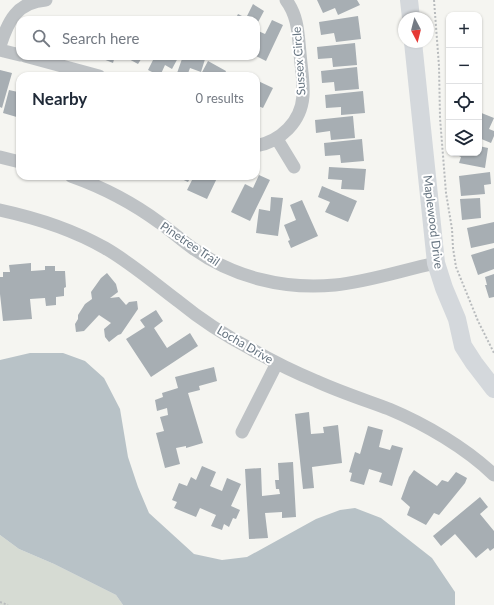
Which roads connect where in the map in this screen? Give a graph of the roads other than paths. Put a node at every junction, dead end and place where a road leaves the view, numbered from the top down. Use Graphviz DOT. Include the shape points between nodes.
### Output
graph roads {
  1 [pos="46,0"];
  2 [pos="286,0"];
  3 [pos="409,0"];
  4 [pos="410,12"];
  5 [pos="0,46"];
  6 [pos="414,48"];
  7 [pos="0,50"];
  8 [pos="16,54"];
  9 [pos="40,60"];
  10 [pos="84,72"];
  11 [pos="277,139"];
  12 [pos="260,145"];
  13 [pos="0,157"];
  14 [pos="16,161"];
  15 [pos="294,167"];
  16 [pos="80,180"];
  17 [pos="0,210"];
  18 [pos="436,262"];
  19 [pos="277,363"];
  20 [pos="494,389"];
  21 [pos="242,432"];
  22 [pos="494,475"];
  1 -- 5 [label="street" via="30,3 17,12 7,25"];
  2 -- 11 [label="street, Sussex Circle" via="297,23 303,95 296,120"];
  3 -- 4 [label="street"];
  6 -- 18 [label="street, Maplewood Drive"];
  7 -- 8 [label="street"];
  9 -- 10 [label="street"];
  11 -- 12 [label="street, Sussex Circle"];
  11 -- 15 [label="street"];
  13 -- 14 [label="street"];
  16 -- 18 [label="street, Pinetree Trail" via="134,206 216,262 251,277 276,283 301,286 335,285"];
  17 -- 19 [label="street, Locha Drive" via="58,225 105,248 213,326"];
  18 -- 20 [label="street, Maplewood Drive" via="457,319 463,346"];
  19 -- 21 [label="street"];
  19 -- 22 [label="street, Locha Drive" via="408,418 463,449"];
}
